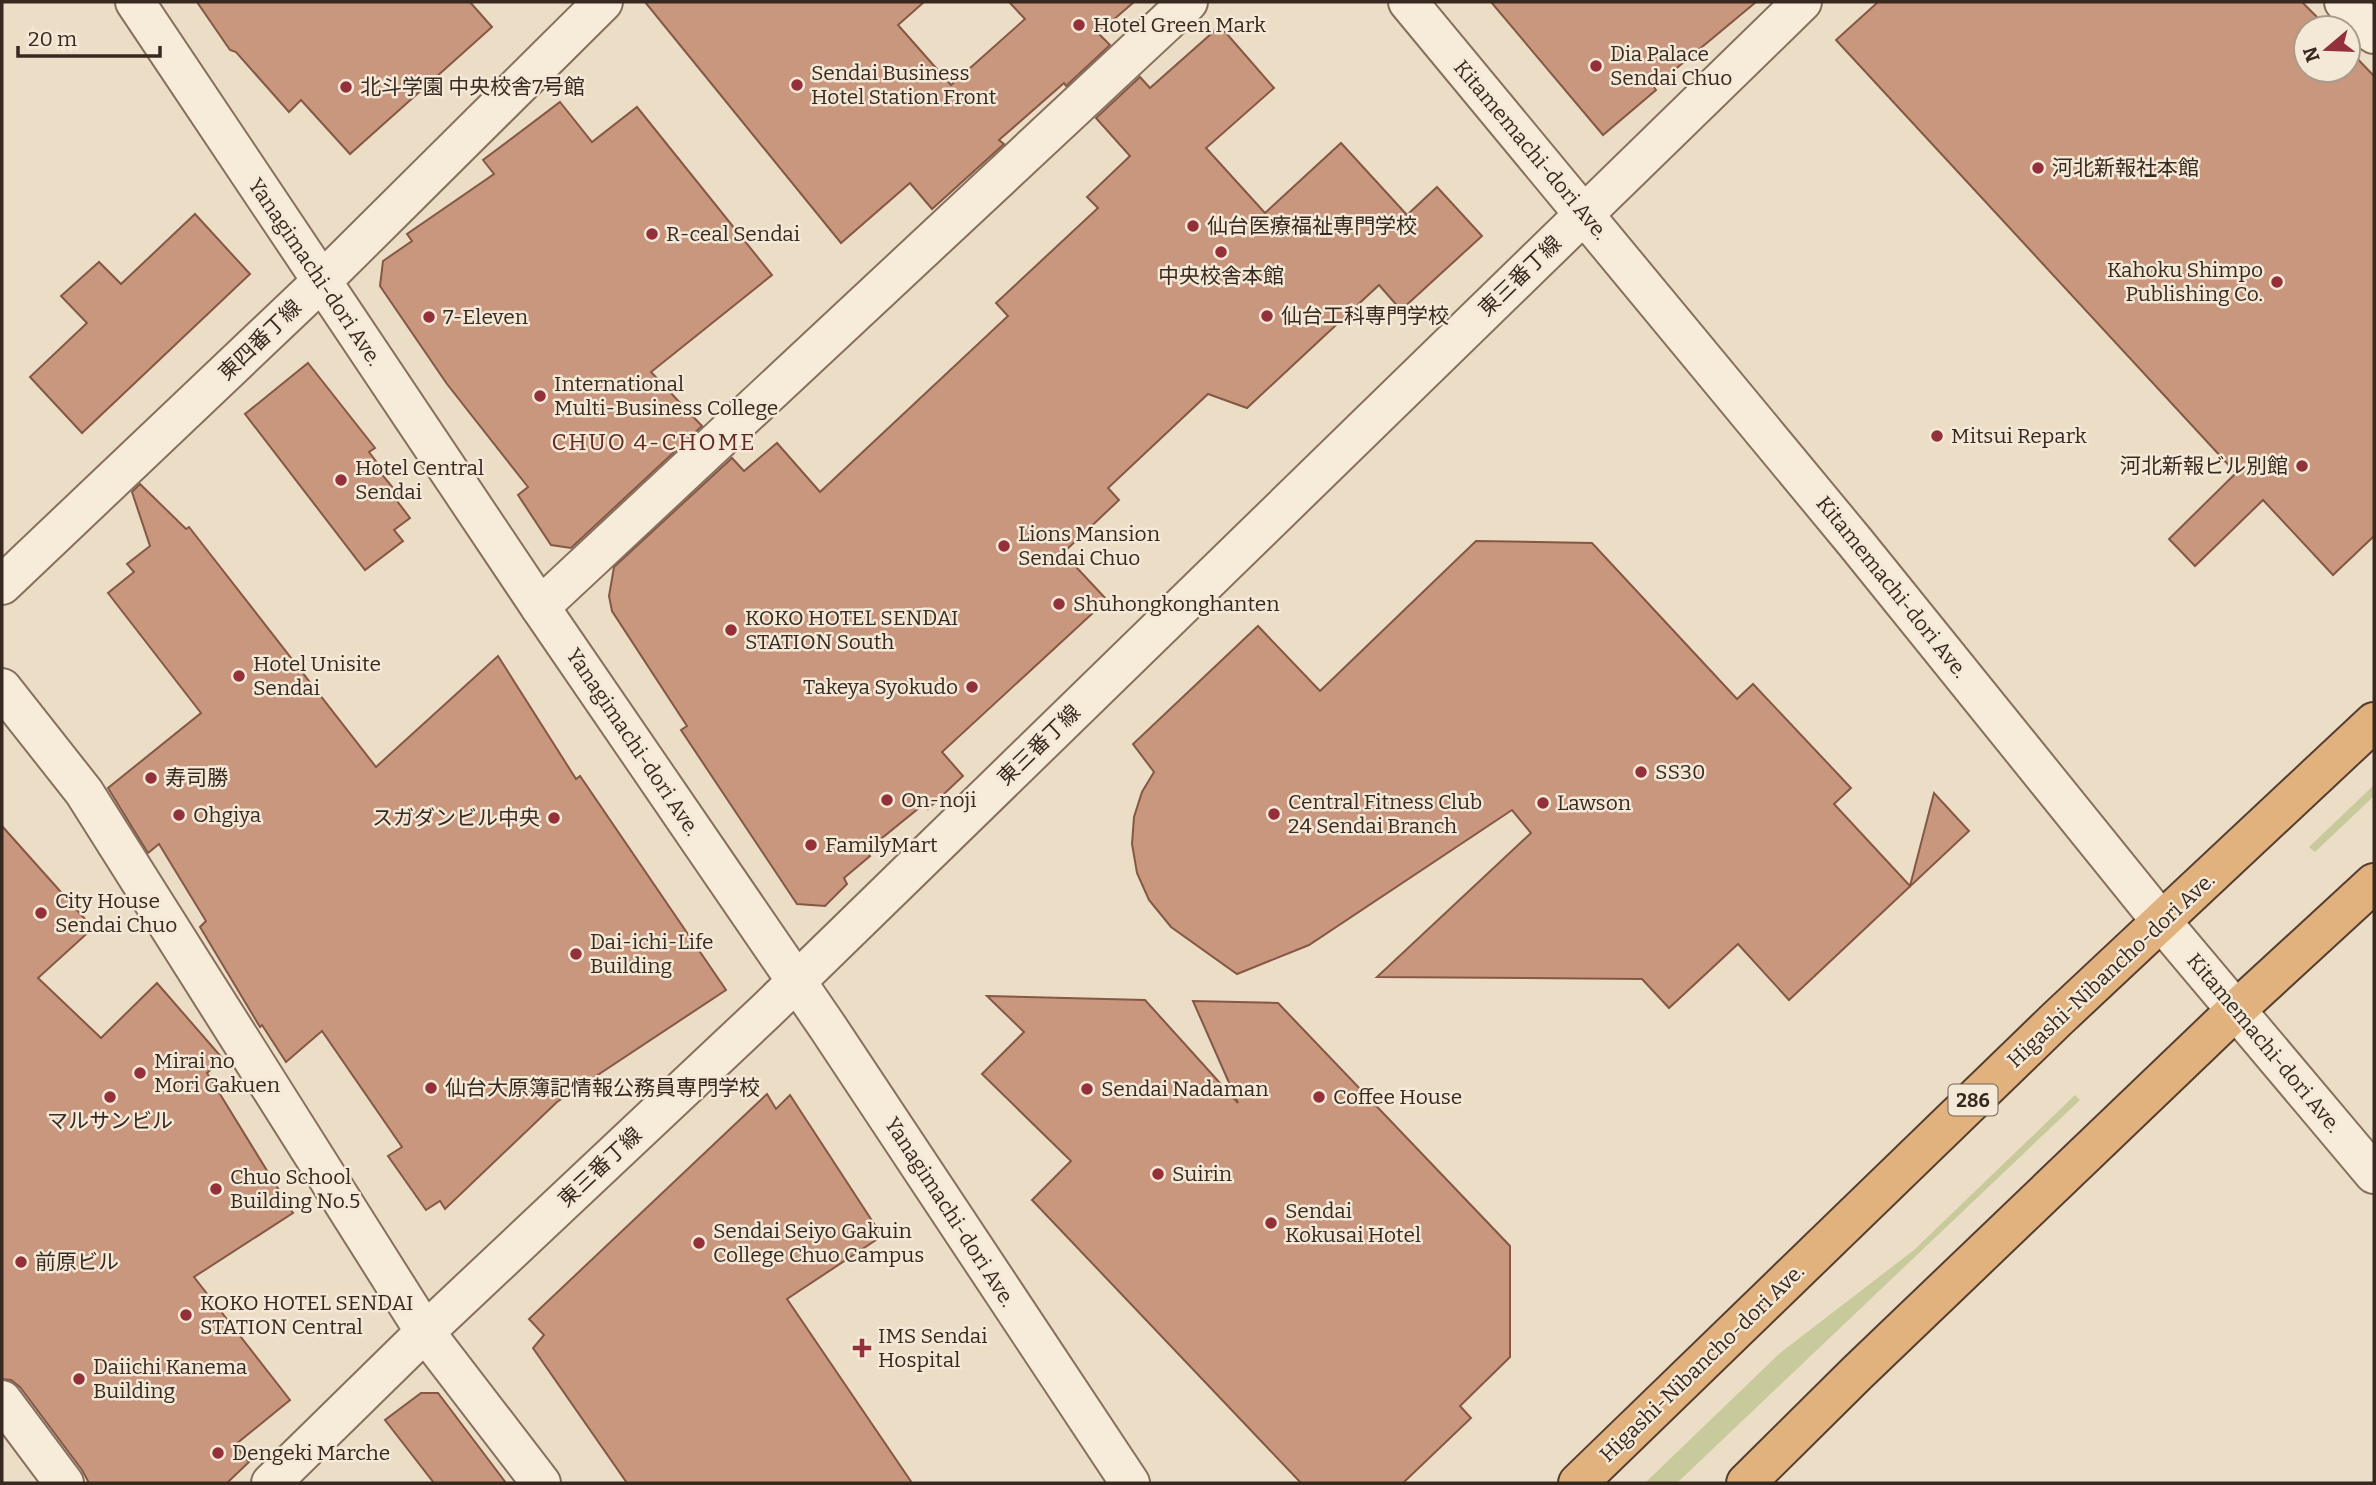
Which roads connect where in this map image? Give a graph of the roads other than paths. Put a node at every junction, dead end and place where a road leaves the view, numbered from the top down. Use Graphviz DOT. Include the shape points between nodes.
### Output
graph roads {
  1 [pos="135,2"];
  2 [pos="603,2"];
  3 [pos="1188,2"];
  4 [pos="1408,2"];
  5 [pos="1802,2"];
  6 [pos="2344,2"];
  7 [pos="2374,34"];
  8 [pos="1585,214"];
  9 [pos="322,281"];
  10 [pos="2,584"];
  11 [pos="540,607"];
  12 [pos="2,688"];
  13 [pos="2374,722"];
  14 [pos="2374,883"];
  15 [pos="2161,921"];
  16 [pos="796,981"];
  17 [pos="2236,1010"];
  18 [pos="2374,1174"];
  19 [pos="425,1332"];
  20 [pos="2,1400"];
  21 [pos="64,1483"];
  22 [pos="271,1483"];
  23 [pos="541,1483"];
  24 [pos="1130,1483"];
  25 [pos="1578,1483"];
  26 [pos="1746,1483"];
  1 -- 9 [label="street, Yanagimachi-dori Ave."];
  2 -- 9 [label="street, 東四番丁線"];
  3 -- 11 [label="street"];
  4 -- 8 [label="street, Kitamemachi-dori Ave."];
  5 -- 8 [label="street, 東三番丁線"];
  6 -- 7 [label="street"];
  8 -- 15 [label="street, Kitamemachi-dori Ave."];
  8 -- 16 [label="street, 東三番丁線"];
  9 -- 10 [label="street, 東四番丁線"];
  9 -- 11 [label="street, Yanagimachi-dori Ave."];
  11 -- 16 [label="street, Yanagimachi-dori Ave."];
  12 -- 19 [label="street" via="84,792"];
  13 -- 15 [label="highway, Higashi-Nibancho-dori Ave. / 286"];
  14 -- 17 [label="highway"];
  15 -- 17 [label="street, Kitamemachi-dori Ave."];
  15 -- 25 [label="highway, Higashi-Nibancho-dori Ave. / 286"];
  16 -- 19 [label="street, 東三番丁線"];
  16 -- 24 [label="street, Yanagimachi-dori Ave."];
  17 -- 18 [label="street, Kitamemachi-dori Ave."];
  17 -- 26 [label="highway"];
  19 -- 22 [label="street, 東三番丁線"];
  19 -- 23 [label="street"];
  20 -- 21 [label="street"];
}
